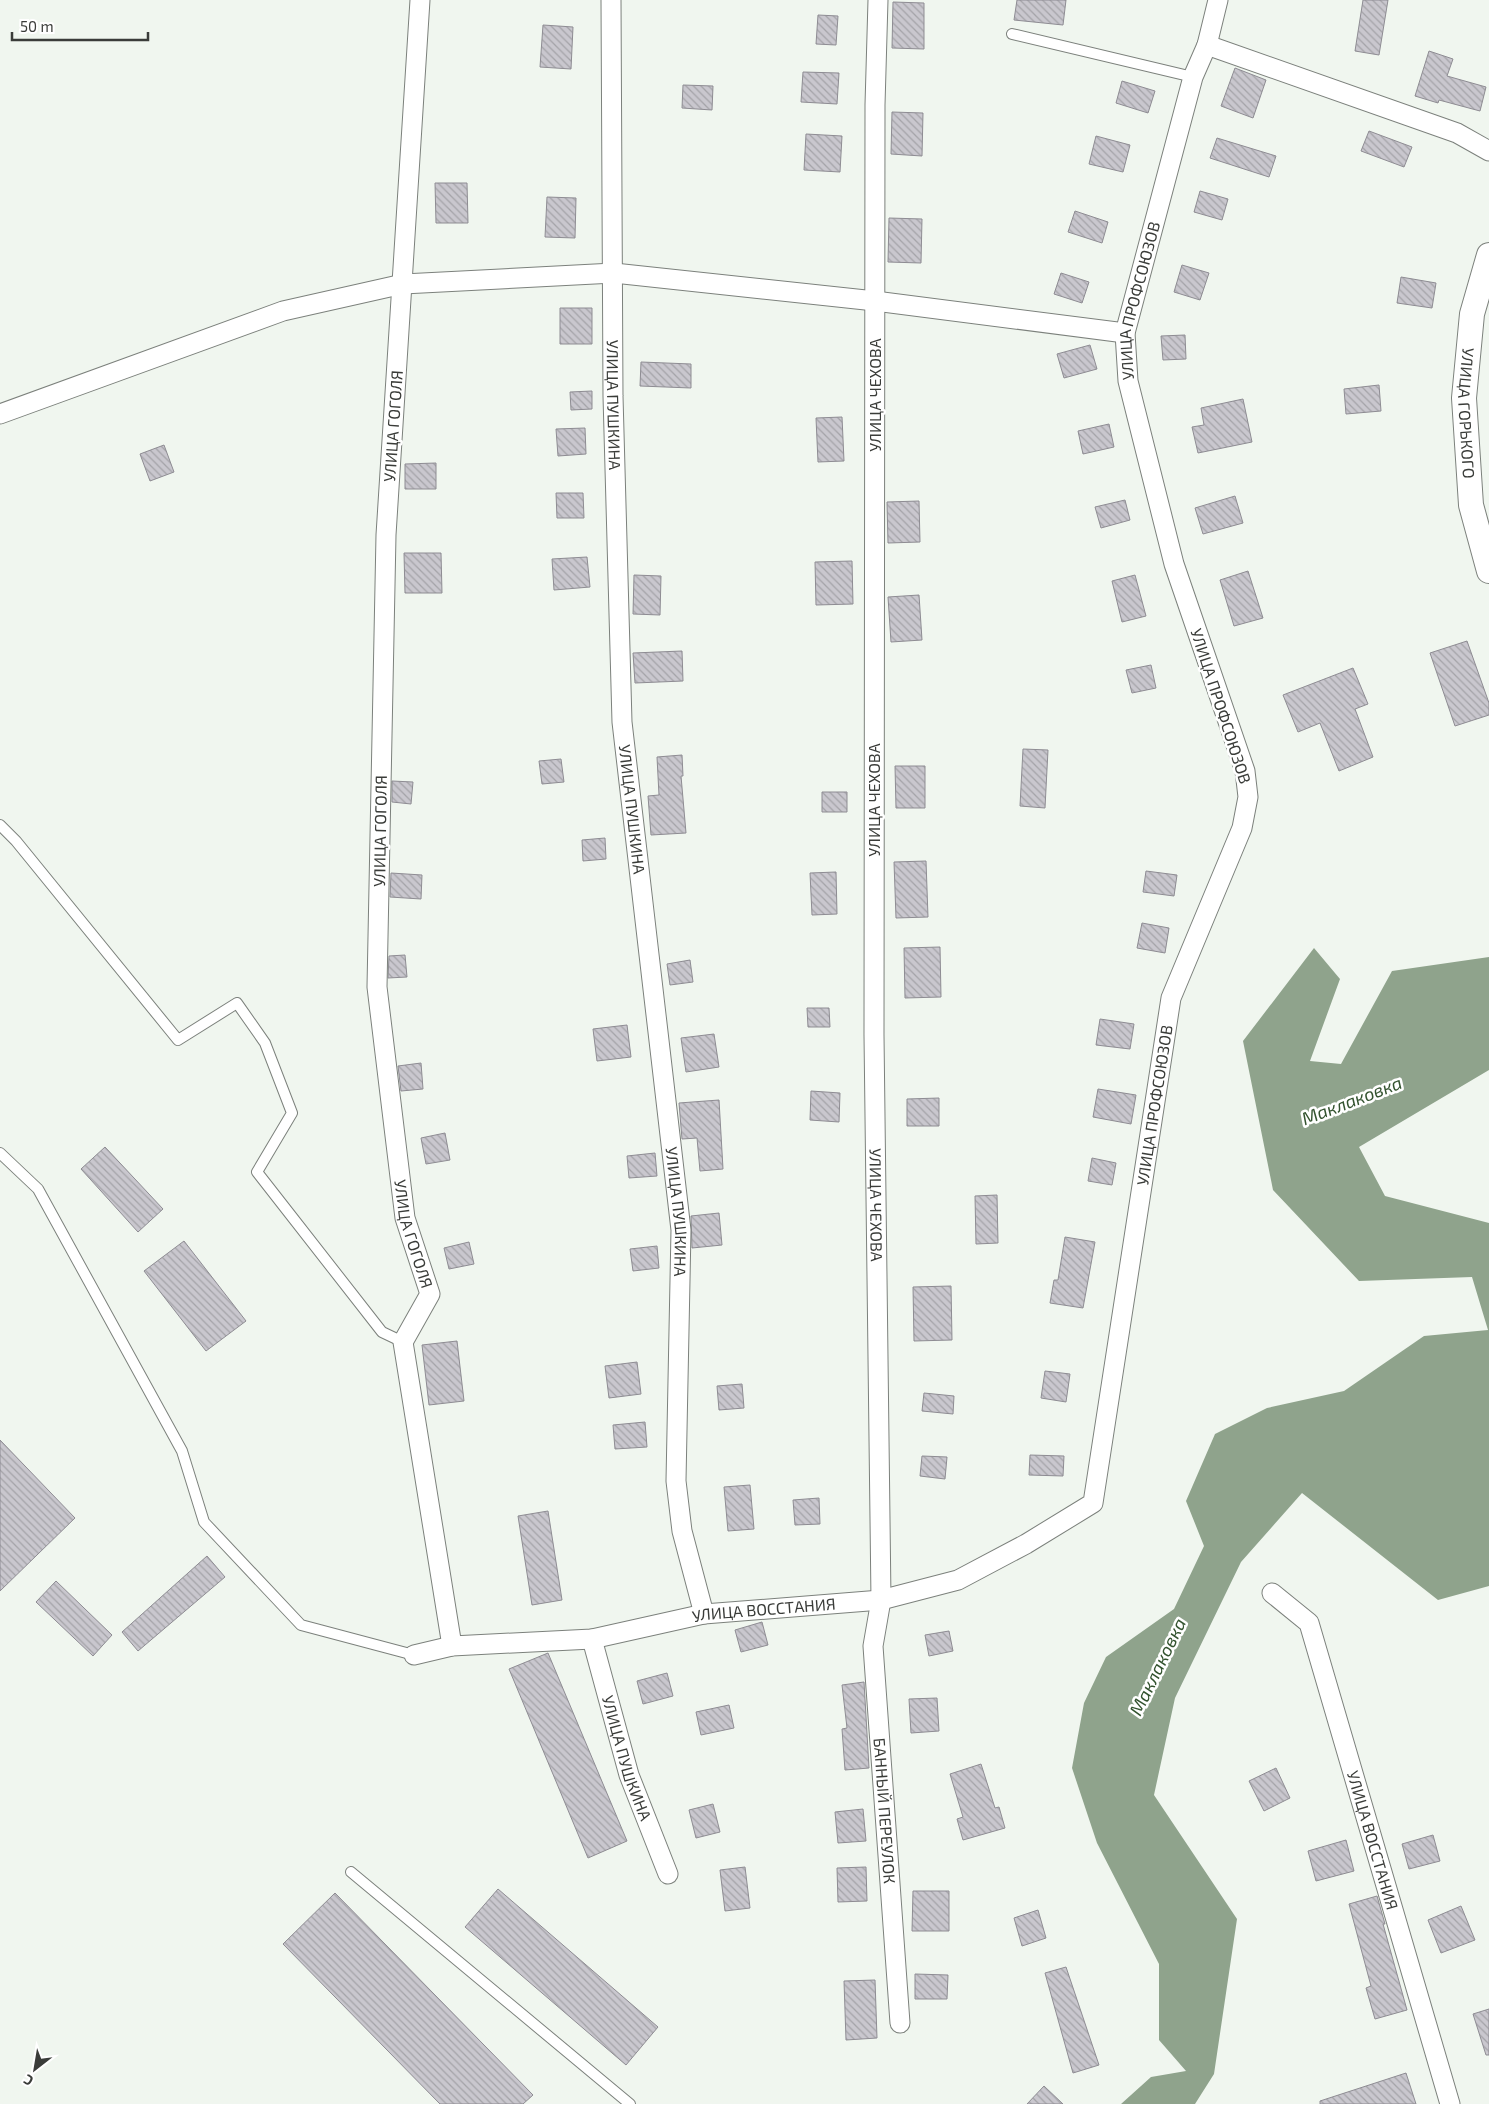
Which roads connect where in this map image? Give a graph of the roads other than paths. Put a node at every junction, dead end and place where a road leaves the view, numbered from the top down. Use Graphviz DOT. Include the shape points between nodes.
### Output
graph roads {
  1 [pos="420,0"];
  2 [pos="611,0"];
  3 [pos="878,0"];
  4 [pos="1218,0"];
  5 [pos="1012,34"];
  6 [pos="1206,45"];
  7 [pos="1193,77"];
  8 [pos="1489,151"];
  9 [pos="1489,254"];
  10 [pos="614,273"];
  11 [pos="403,284"];
  12 [pos="875,301"];
  13 [pos="1125,333"];
  14 [pos="0,414"];
  15 [pos="1489,571"];
  16 [pos="0,825"];
  17 [pos="0,1152"];
  18 [pos="403,1342"];
  19 [pos="1093,1503"];
  20 [pos="1272,1593"];
  21 [pos="882,1600"];
  22 [pos="704,1614"];
  23 [pos="592,1639"];
  24 [pos="452,1646"];
  25 [pos="414,1654"];
  26 [pos="351,1872"];
  27 [pos="668,1874"];
  28 [pos="900,2024"];
  29 [pos="630,2104"];
  30 [pos="1450,2104"];
  1 -- 11 [label="street, УЛИЦА ГОГОЛЯ"];
  2 -- 10 [label="street, УЛИЦА ПУШКИНА"];
  3 -- 12 [label="street, УЛИЦА ЧЕХОВА"];
  4 -- 6 [label="street, УЛИЦА ПРОФСОЮЗОВ"];
  5 -- 7 [label="lane"];
  6 -- 7 [label="street, УЛИЦА ПРОФСОЮЗОВ"];
  6 -- 8 [label="street" via="1457,133"];
  7 -- 13 [label="street, УЛИЦА ПРОФСОЮЗОВ"];
  9 -- 15 [label="street, УЛИЦА ГОРЬКОГО" via="1472,314 1464,398 1471,505"];
  10 -- 11 [label="street"];
  10 -- 12 [label="street"];
  10 -- 22 [label="street, УЛИЦА ПУШКИНА" via="613,396 622,722 680,1230 676,1481 682,1531"];
  11 -- 14 [label="street" via="283,311"];
  11 -- 18 [label="street, УЛИЦА ГОГОЛЯ" via="386,534 377,987 405,1218 430,1294"];
  12 -- 13 [label="street"];
  12 -- 21 [label="street, УЛИЦА ЧЕХОВА" via="874,1025"];
  13 -- 19 [label="street, УЛИЦА ПРОФСОЮЗОВ" via="1128,381 1174,564 1245,771 1248,797 1242,828 1171,998"];
  16 -- 18 [label="lane" via="178,1040 237,1003 265,1043 292,1113 257,1172 382,1332"];
  17 -- 25 [label="lane" via="38,1190 58,1224 182,1451 204,1522 302,1624"];
  18 -- 24 [label="street"];
  19 -- 21 [label="street, УЛИЦА ВОССТАНИЯ" via="958,1580"];
  20 -- 30 [label="street, УЛИЦА ВОССТАНИЯ" via="1309,1624"];
  21 -- 22 [label="street, УЛИЦА ВОССТАНИЯ"];
  21 -- 28 [label="street, БАННЫЙ ПЕРЕУЛОК" via="873,1646"];
  22 -- 23 [label="street, УЛИЦА ВОССТАНИЯ"];
  23 -- 24 [label="street, УЛИЦА ВОССТАНИЯ"];
  23 -- 27 [label="street, УЛИЦА ПУШКИНА" via="629,1775"];
  24 -- 25 [label="street, УЛИЦА ВОССТАНИЯ"];
  26 -- 29 [label="lane"];
}
